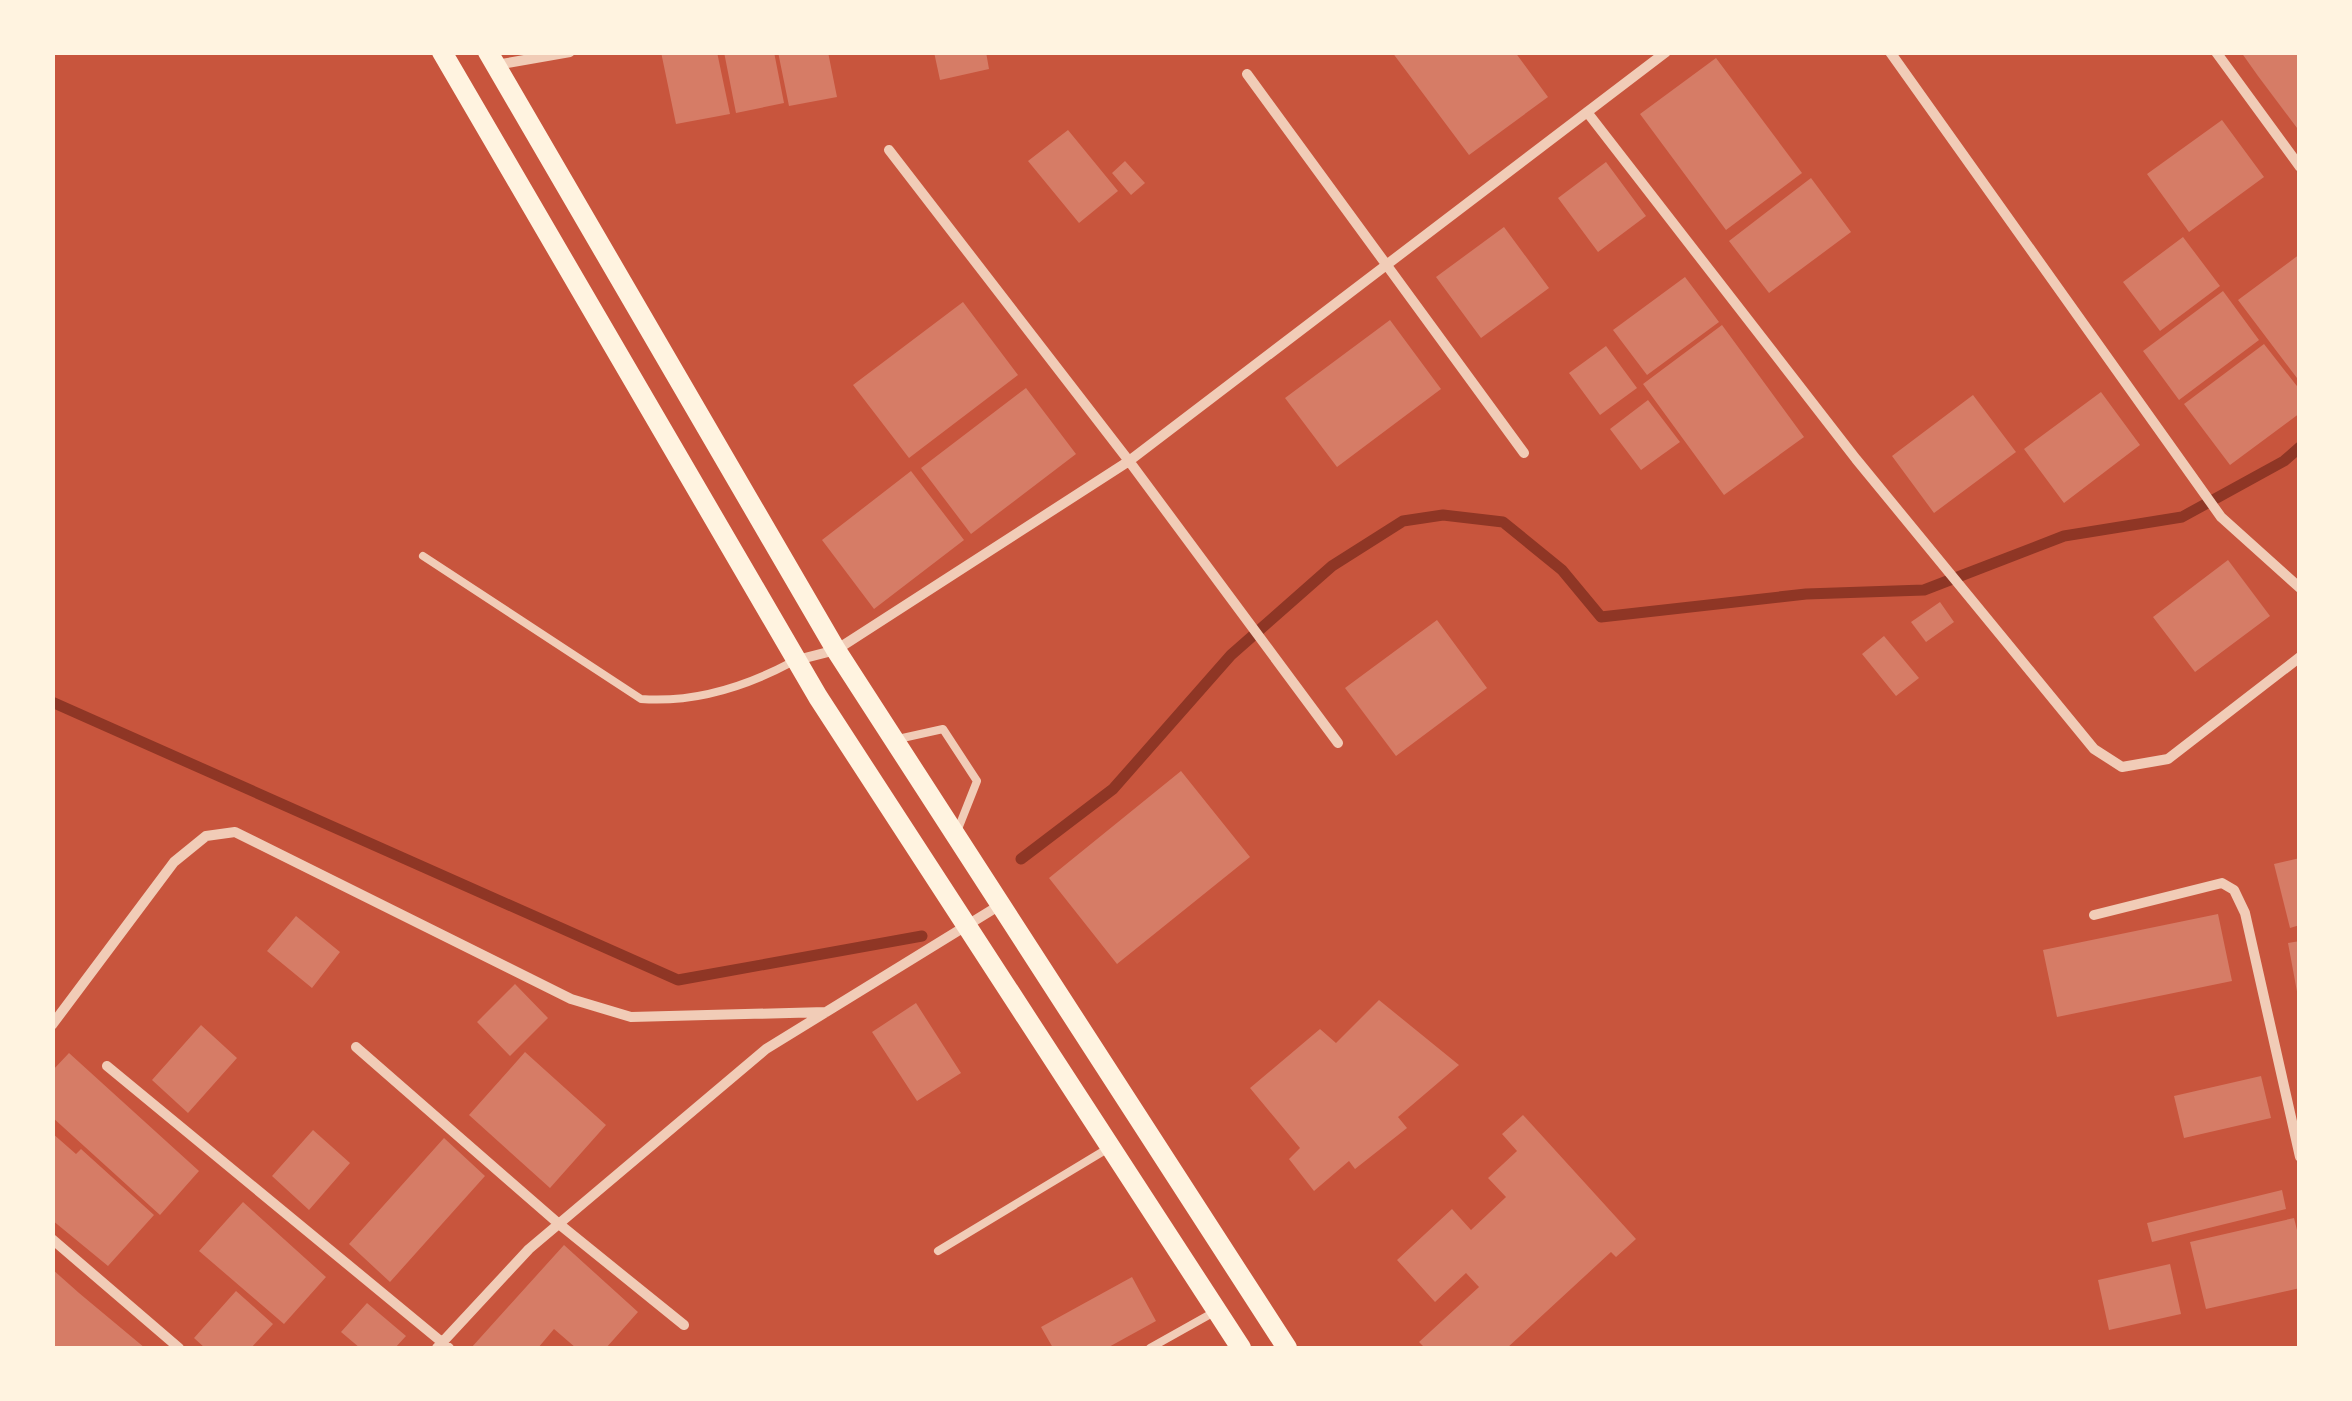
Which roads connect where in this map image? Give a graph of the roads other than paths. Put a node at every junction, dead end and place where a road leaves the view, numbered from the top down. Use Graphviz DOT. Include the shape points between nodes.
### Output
graph roads {
  1 [pos="442,52"];
  2 [pos="570,52"];
  3 [pos="1666,52"];
  4 [pos="1890,52"];
  5 [pos="2216,52"];
  6 [pos="492,59"];
  7 [pos="1247,74"];
  8 [pos="1587,112"];
  9 [pos="889,150"];
  10 [pos="2300,167"];
  11 [pos="1384,262"];
  12 [pos="1524,453"];
  13 [pos="1129,461"];
  14 [pos="423,556"];
  15 [pos="2300,588"];
  16 [pos="836,650"];
  17 [pos="2300,657"];
  18 [pos="796,660"];
  19 [pos="894,740"];
  20 [pos="1338,743"];
  21 [pos="956,834"];
  22 [pos="1000,905"];
  23 [pos="2094,915"];
  24 [pos="968,927"];
  25 [pos="826,1012"];
  26 [pos="52,1025"];
  27 [pos="356,1047"];
  28 [pos="107,1066"];
  29 [pos="1110,1147"];
  30 [pos="2300,1157"];
  31 [pos="558,1224"];
  32 [pos="52,1239"];
  33 [pos="938,1251"];
  34 [pos="1216,1311"];
  35 [pos="684,1325"];
  36 [pos="443,1346"];
  37 [pos="179,1348"];
  38 [pos="1150,1348"];
  39 [pos="1241,1348"];
  40 [pos="1287,1348"];
  1 -- 18 [label="main road"];
  2 -- 6 [label="street"];
  3 -- 8 [label="street"];
  4 -- 15 [label="street" via="2221,517"];
  5 -- 10 [label="street"];
  6 -- 16 [label="main road"];
  7 -- 11 [label="street"];
  8 -- 11 [label="street"];
  8 -- 17 [label="street" via="2094,749 2122,767 2168,759"];
  9 -- 13 [label="street"];
  11 -- 12 [label="street"];
  11 -- 13 [label="street"];
  13 -- 16 [label="street"];
  13 -- 20 [label="street"];
  14 -- 18 [label="lane" via="641,699 673,702 727,690"];
  16 -- 18 [label="street"];
  16 -- 19 [label="main road"];
  18 -- 24 [label="main road"];
  19 -- 21 [label="main road"];
  19 -- 21 [label="lane" via="938,728 964,758 977,785"];
  21 -- 22 [label="main road"];
  22 -- 24 [label="street"];
  22 -- 40 [label="main road"];
  23 -- 30 [label="street" via="2222,883 2234,890 2245,913"];
  24 -- 25 [label="street"];
  24 -- 29 [label="main road"];
  25 -- 26 [label="street" via="631,1018 571,999 234,832 206,836 174,862"];
  25 -- 31 [label="street" via="766,1048"];
  27 -- 31 [label="street"];
  28 -- 36 [label="street"];
  29 -- 33 [label="lane"];
  29 -- 34 [label="main road"];
  31 -- 35 [label="street"];
  31 -- 36 [label="street"];
  32 -- 37 [label="street"];
  34 -- 38 [label="lane"];
  34 -- 39 [label="main road"];
}
